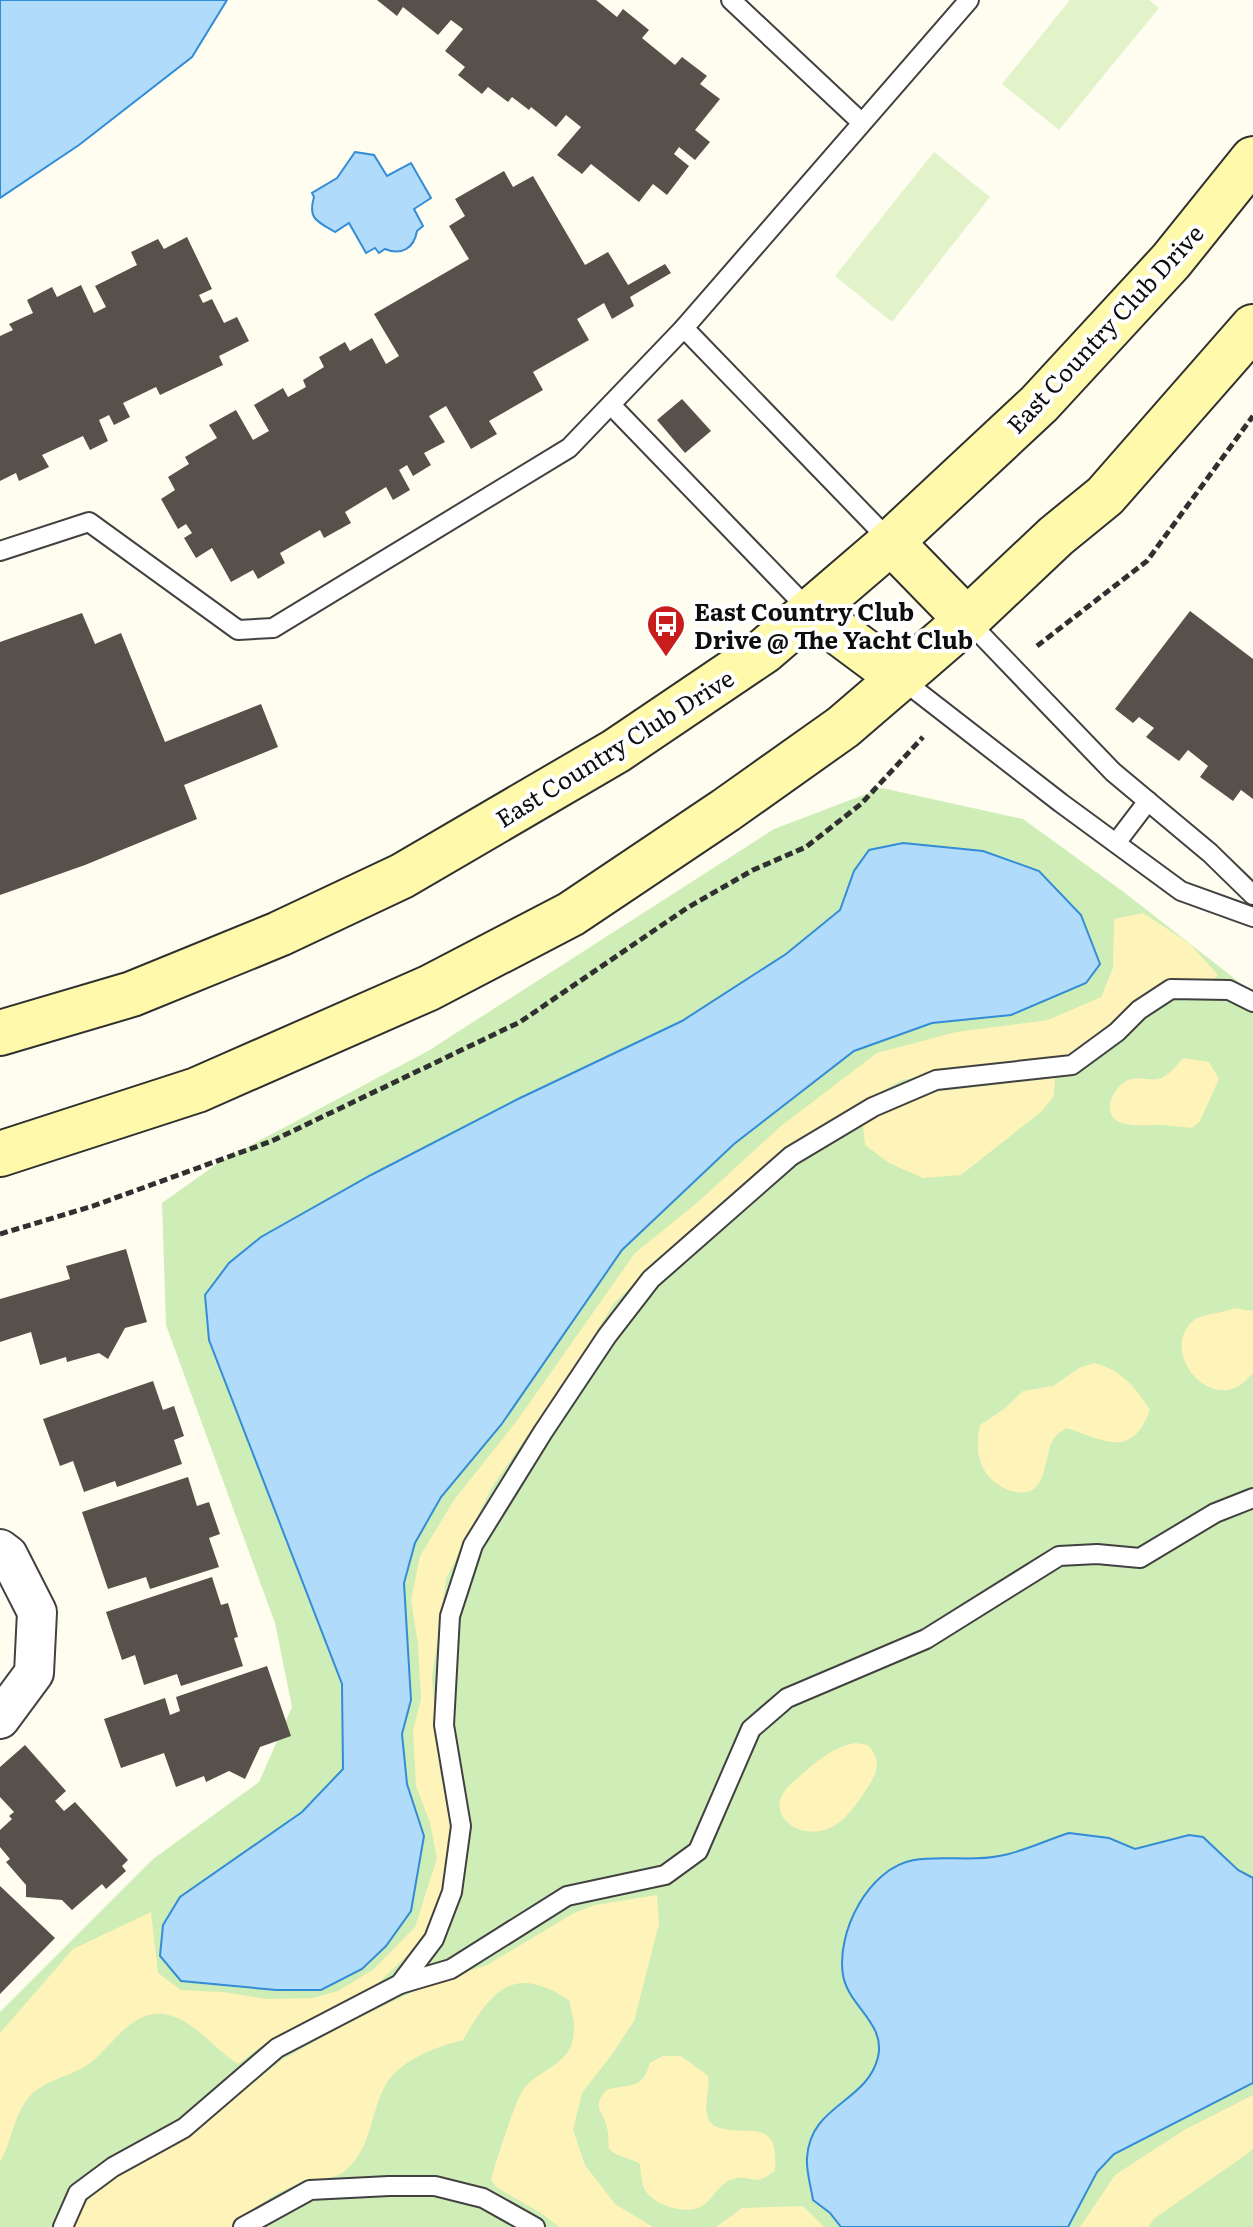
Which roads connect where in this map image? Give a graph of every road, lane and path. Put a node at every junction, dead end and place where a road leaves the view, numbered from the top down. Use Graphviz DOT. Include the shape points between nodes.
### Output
graph roads {
  1 [pos="731,0"];
  2 [pos="969,0"];
  3 [pos="861,122"];
  4 [pos="1253,159"];
  5 [pos="1253,327"];
  6 [pos="684,328"];
  7 [pos="611,405"];
  8 [pos="1253,416"];
  9 [pos="891,542"];
  10 [pos="0,551"];
  11 [pos="810,611"];
  12 [pos="967,620"];
  13 [pos="1049,637"];
  14 [pos="900,678"];
  15 [pos="927,733"];
  16 [pos="1148,801"];
  17 [pos="1116,843"];
  18 [pos="1253,895"];
  19 [pos="1253,917"];
  20 [pos="1253,1002"];
  21 [pos="0,1033"];
  22 [pos="0,1154"];
  23 [pos="0,1234"];
  24 [pos="1253,1498"];
  25 [pos="0,1549"];
  26 [pos="0,1719"];
  27 [pos="400,1984"];
  28 [pos="63,2227"];
  29 [pos="243,2227"];
  30 [pos="535,2227"];
  1 -- 3 [label="lane"];
  2 -- 3 [label="lane"];
  3 -- 6 [label="lane"];
  4 -- 9 [label="street, East Country Club Drive" via="1171,261 1039,404"];
  5 -- 12 [label="street" via="1105,496"];
  6 -- 7 [label="lane"];
  6 -- 9 [label="lane"];
  7 -- 10 [label="lane" via="569,448 273,628 238,630 89,522"];
  7 -- 11 [label="lane"];
  8 -- 13 [label="path" via="1147,561"];
  9 -- 11 [label="street, East Country Club Drive"];
  9 -- 12 [label="street"];
  11 -- 14 [label="street"];
  11 -- 21 [label="street, East Country Club Drive" via="764,651 616,751 402,876 132,994"];
  12 -- 14 [label="street"];
  12 -- 16 [label="lane" via="1113,772"];
  14 -- 17 [label="lane"];
  14 -- 22 [label="street" via="830,736 571,914 429,988 197,1090"];
  15 -- 23 [label="path" via="861,804 806,847 687,908 520,1022 272,1141"];
  16 -- 17 [label="lane"];
  16 -- 18 [label="lane"];
  17 -- 19 [label="lane" via="1181,891"];
  20 -- 27 [label="lane" via="1229,990 1171,989 1072,1065 936,1080 873,1107 791,1156 651,1279 607,1336 473,1545 450,1616 444,1725 461,1826 452,1892 434,1939"];
  24 -- 27 [label="lane" via="1215,1513 1140,1558 1059,1556 926,1639 787,1698 751,1729 698,1851 665,1875 567,1896 451,1969"];
  25 -- 26 [label="street" via="37,1612 34,1673"];
  27 -- 28 [label="lane" via="277,2048 184,2128 78,2193"];
  29 -- 30 [label="lane" via="310,2190 435,2186 483,2198"];
}
